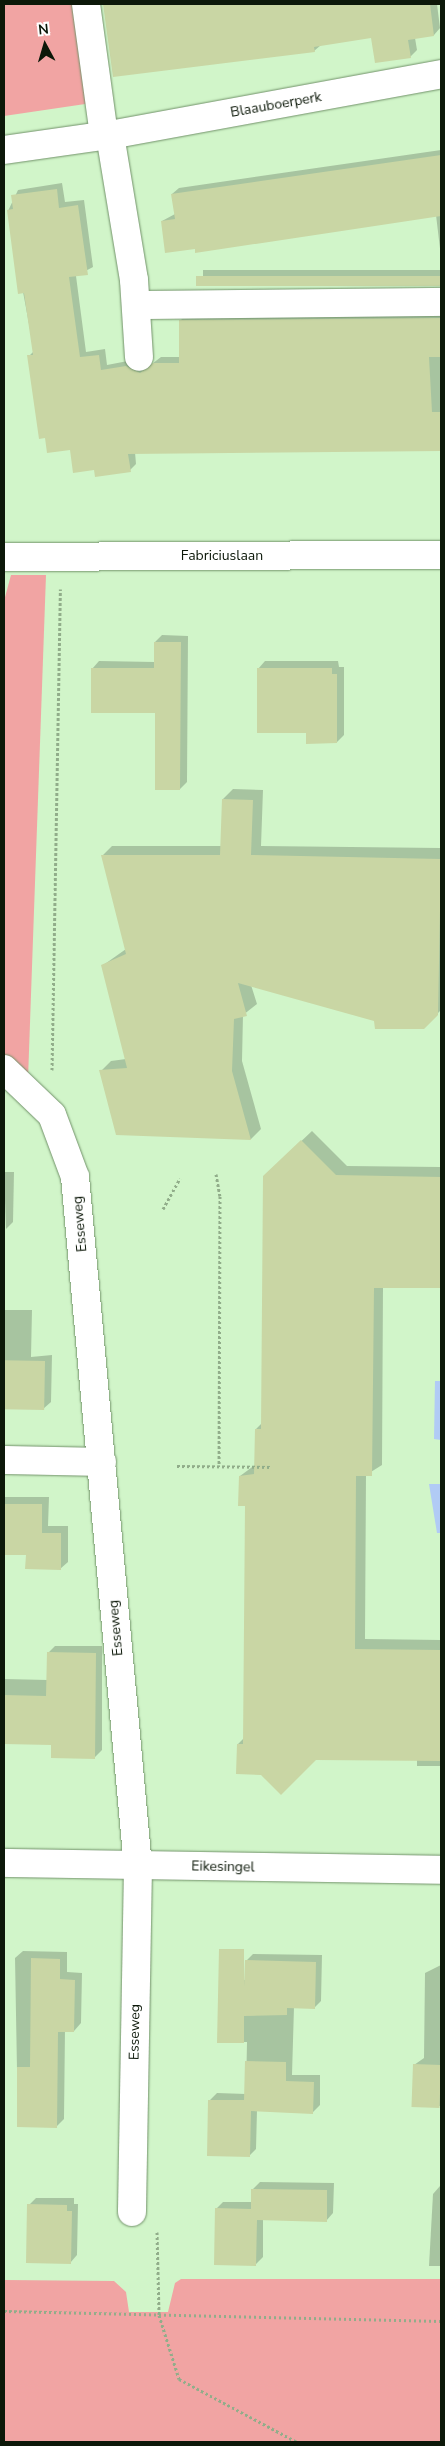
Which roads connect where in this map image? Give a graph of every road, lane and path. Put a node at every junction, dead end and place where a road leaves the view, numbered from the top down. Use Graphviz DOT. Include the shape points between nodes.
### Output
graph roads {
  1 [pos="86,4"];
  2 [pos="441,74"];
  3 [pos="107,136"];
  4 [pos="4,150"];
  5 [pos="441,302"];
  6 [pos="136,305"];
  7 [pos="139,357"];
  8 [pos="441,555"];
  9 [pos="61,556"];
  10 [pos="4,557"];
  11 [pos="4,1068"];
  12 [pos="52,1115"];
  13 [pos="216,1174"];
  14 [pos="180,1178"];
  15 [pos="164,1209"];
  16 [pos="4,1460"];
  17 [pos="102,1462"];
  18 [pos="177,1466"];
  19 [pos="219,1466"];
  20 [pos="272,1467"];
  21 [pos="4,1863"];
  22 [pos="138,1866"];
  23 [pos="441,1870"];
  24 [pos="132,2212"];
  25 [pos="4,2311"];
  26 [pos="159,2315"];
  27 [pos="441,2321"];
  28 [pos="297,2442"];
  1 -- 3 [label="street"];
  2 -- 3 [label="street, Blaauboerperk"];
  3 -- 4 [label="street, Blaauboerperk"];
  3 -- 6 [label="street"];
  5 -- 6 [label="street"];
  6 -- 7 [label="street"];
  8 -- 9 [label="street, Fabriciuslaan"];
  9 -- 10 [label="street, Fabriciuslaan"];
  9 -- 12 [label="path"];
  11 -- 12 [label="street, Esseweg"];
  12 -- 17 [label="street, Esseweg" via="75,1177"];
  13 -- 19 [label="path" via="220,1196"];
  14 -- 15 [label="path"];
  16 -- 17 [label="street"];
  17 -- 22 [label="street, Esseweg"];
  18 -- 19 [label="path"];
  19 -- 20 [label="path"];
  21 -- 22 [label="street, Eikesingel"];
  22 -- 23 [label="street, Eikesingel"];
  22 -- 24 [label="street, Esseweg"];
  24 -- 26 [label="path" via="156,2224"];
  25 -- 26 [label="path"];
  26 -- 27 [label="path"];
  26 -- 28 [label="path" via="179,2379"];
}
